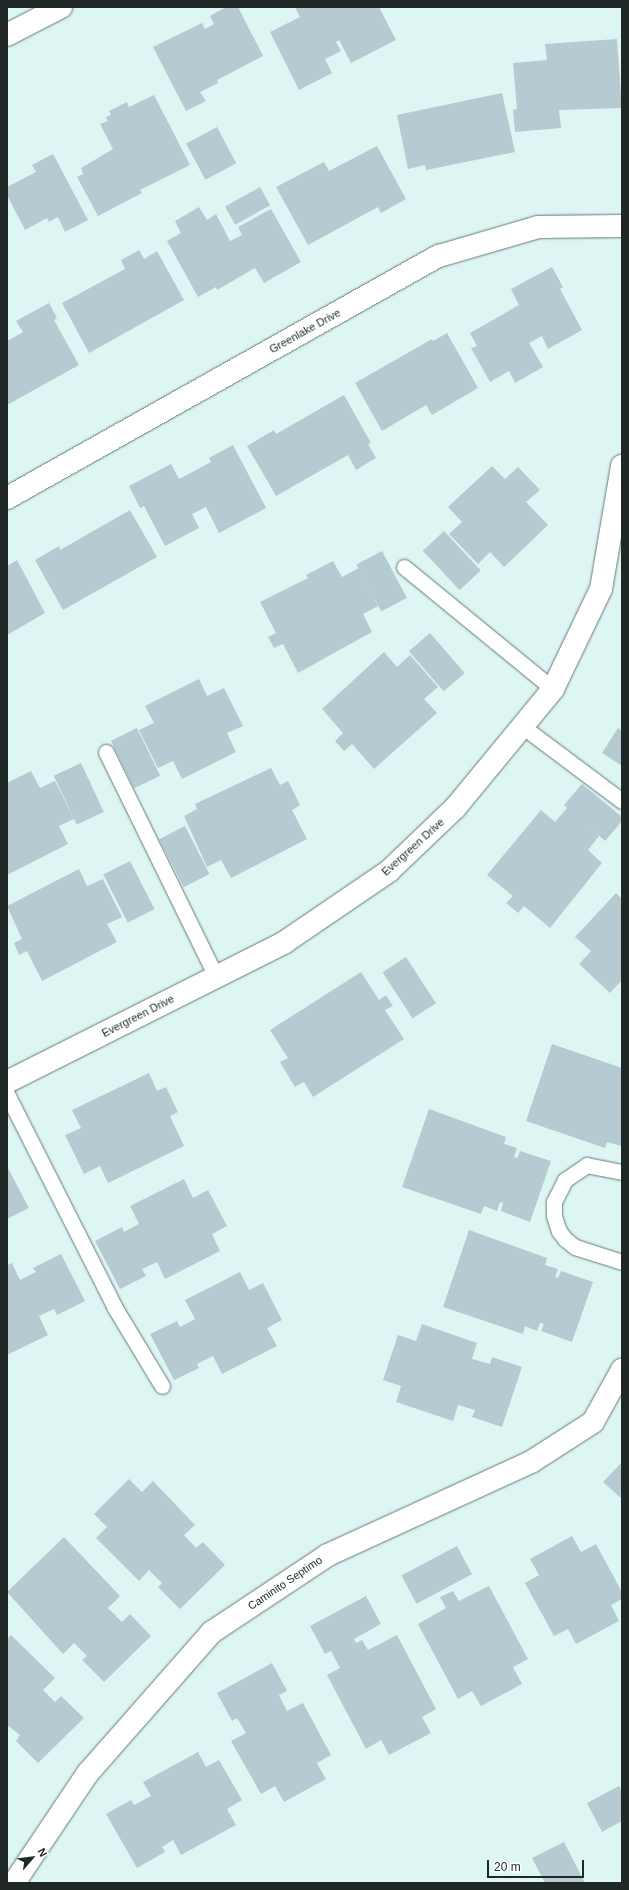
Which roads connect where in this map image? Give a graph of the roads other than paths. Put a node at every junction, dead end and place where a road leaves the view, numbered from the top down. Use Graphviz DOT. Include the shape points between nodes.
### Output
graph roads {
  1 [pos="61,7"];
  2 [pos="7,35"];
  3 [pos="622,226"];
  4 [pos="622,466"];
  5 [pos="7,498"];
  6 [pos="404,567"];
  7 [pos="553,689"];
  8 [pos="522,726"];
  9 [pos="106,752"];
  10 [pos="622,801"];
  11 [pos="216,977"];
  12 [pos="7,1082"];
  13 [pos="7,1094"];
  14 [pos="622,1172"];
  15 [pos="622,1262"];
  16 [pos="622,1370"];
  17 [pos="162,1386"];
  18 [pos="14,1883"];
  1 -- 2 [label="street"];
  3 -- 5 [label="street, Greenlake Drive" via="538,227 439,256"];
  4 -- 7 [label="street, Evergreen Drive" via="601,589"];
  6 -- 7 [label="lane"];
  7 -- 8 [label="street, Evergreen Drive"];
  8 -- 10 [label="lane"];
  8 -- 11 [label="street, Evergreen Drive" via="456,808 389,871 285,942"];
  9 -- 11 [label="lane"];
  11 -- 12 [label="street, Evergreen Drive"];
  13 -- 17 [label="lane" via="115,1308"];
  14 -- 15 [label="lane" via="587,1165 565,1180 554,1202 554,1216 565,1240 575,1247"];
  16 -- 18 [label="street, Caminito Septimo" via="593,1422 531,1462 328,1555 212,1632 88,1773"];
}
